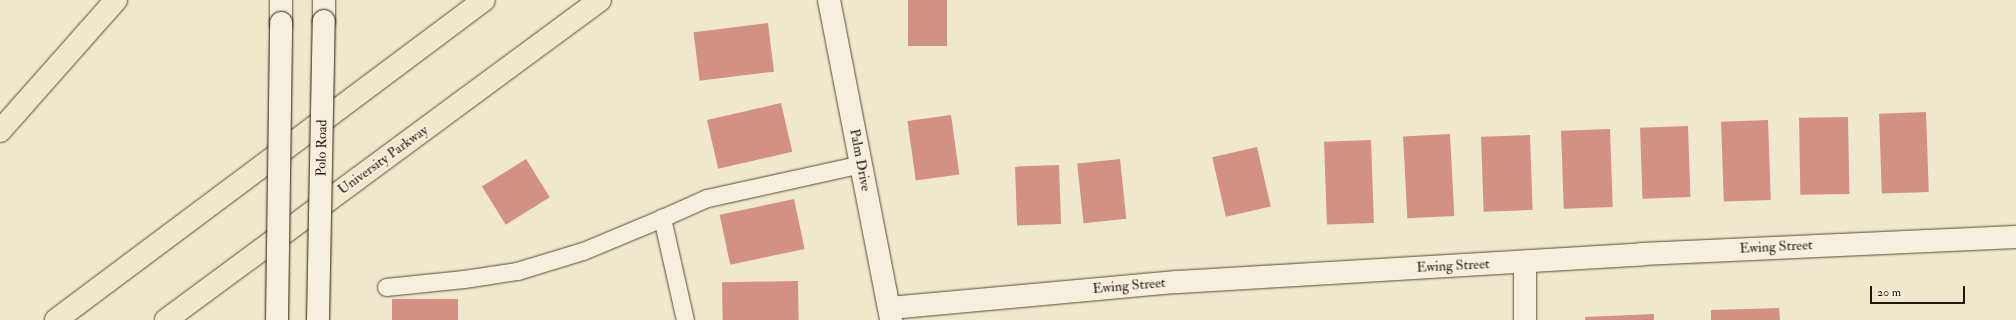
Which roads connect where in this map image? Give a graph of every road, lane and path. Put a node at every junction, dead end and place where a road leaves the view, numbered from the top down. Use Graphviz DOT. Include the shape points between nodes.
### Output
graph roads {
  1 [pos="116,0"];
  2 [pos="280,0"];
  3 [pos="484,0"];
  4 [pos="600,0"];
  5 [pos="829,0"];
  6 [pos="324,11"];
  7 [pos="0,131"];
  8 [pos="861,164"];
  9 [pos="662,218"];
  10 [pos="2016,238"];
  11 [pos="1525,262"];
  12 [pos="386,287"];
  13 [pos="890,314"];
  14 [pos="56,320"];
  15 [pos="166,320"];
  16 [pos="277,320"];
  17 [pos="318,320"];
  18 [pos="685,320"];
  19 [pos="1526,320"];
  1 -- 7 [label="main road"];
  2 -- 16 [label="street, bridge"];
  3 -- 14 [label="main road"];
  4 -- 15 [label="main road, University Parkway"];
  5 -- 8 [label="street, Palm Drive"];
  6 -- 17 [label="street, Polo Road, bridge"];
  8 -- 9 [label="lane" via="707,198"];
  8 -- 13 [label="street, Palm Drive"];
  9 -- 12 [label="lane" via="583,251 517,270 464,280"];
  9 -- 18 [label="lane"];
  10 -- 11 [label="street, Ewing Street" via="1812,245"];
  11 -- 13 [label="street, Ewing Street" via="1143,284"];
  11 -- 19 [label="street"];
}
